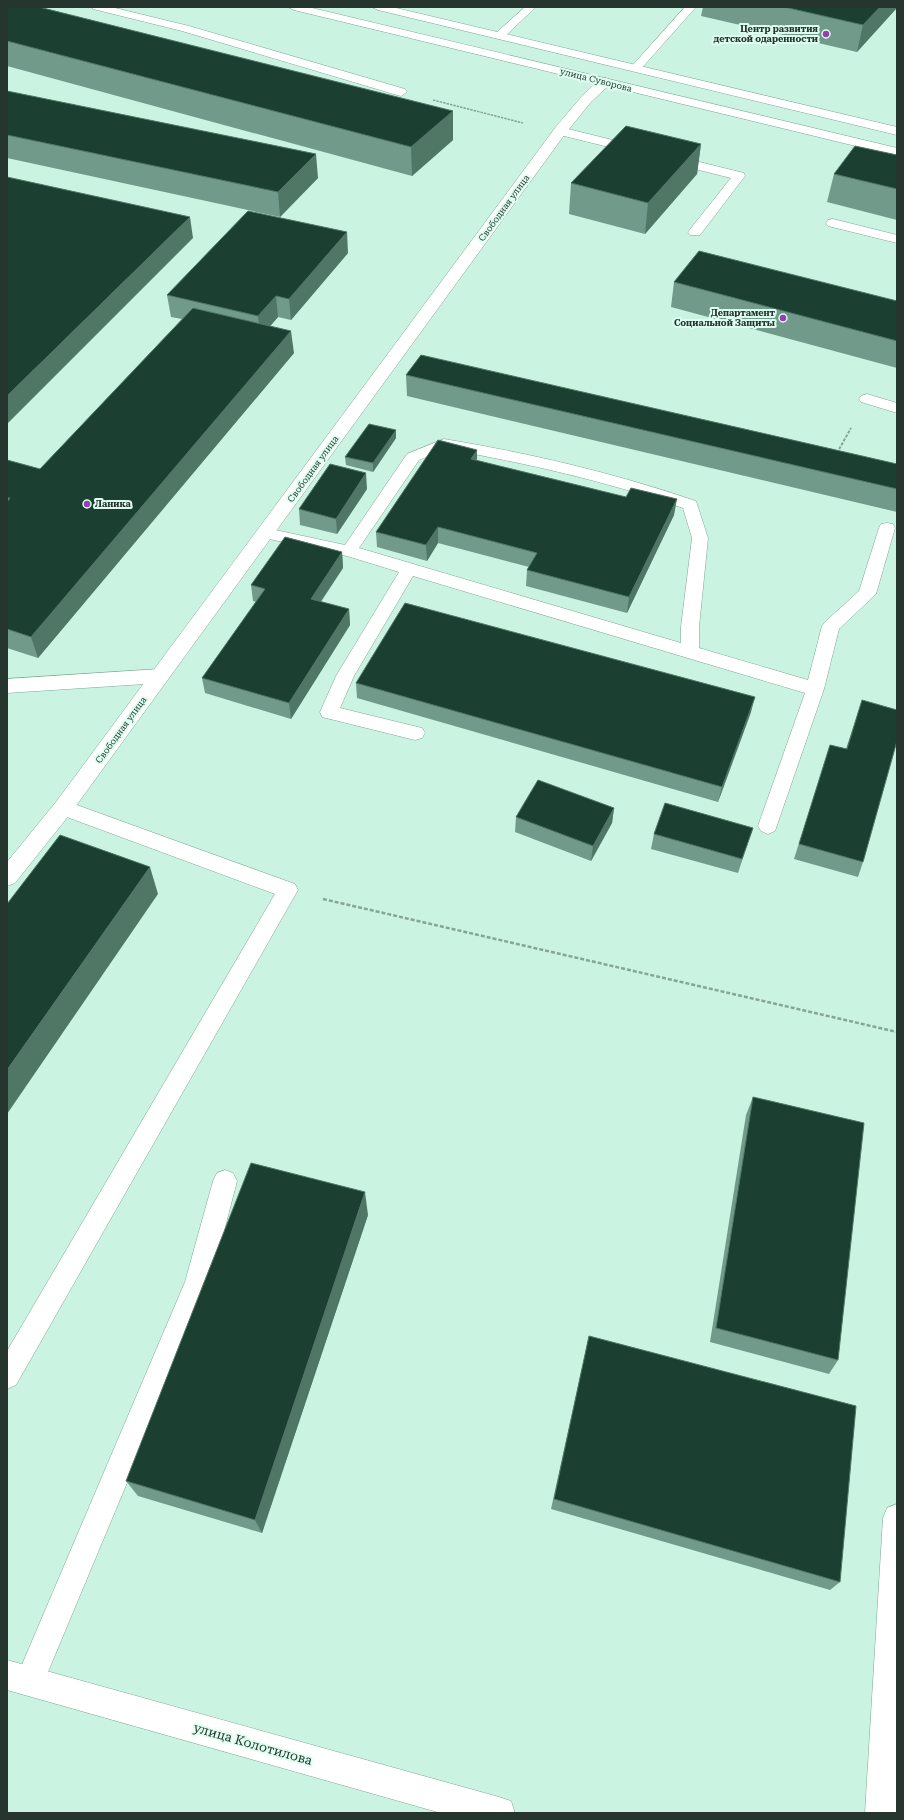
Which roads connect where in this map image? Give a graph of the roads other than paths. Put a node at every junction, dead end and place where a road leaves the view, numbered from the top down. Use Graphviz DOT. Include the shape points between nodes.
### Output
graph roads {
  1 [pos="97,7"];
  2 [pos="294,7"];
  3 [pos="378,7"];
  4 [pos="531,7"];
  5 [pos="691,7"];
  6 [pos="499,36"];
  7 [pos="623,64"];
  8 [pos="636,68"];
  9 [pos="605,82"];
  10 [pos="401,92"];
  11 [pos="560,131"];
  12 [pos="897,131"];
  13 [pos="897,152"];
  14 [pos="833,223"];
  15 [pos="695,232"];
  16 [pos="897,239"];
  17 [pos="867,399"];
  18 [pos="897,408"];
  19 [pos="887,528"];
  20 [pos="266,533"];
  21 [pos="349,551"];
  22 [pos="409,570"];
  23 [pos="690,652"];
  24 [pos="160,676"];
  25 [pos="7,686"];
  26 [pos="816,689"];
  27 [pos="415,733"];
  28 [pos="63,808"];
  29 [pos="768,826"];
  30 [pos="7,877"];
  31 [pos="225,1181"];
  32 [pos="7,1376"];
  33 [pos="897,1518"];
  34 [pos="19,1678"];
  35 [pos="499,1813"];
  36 [pos="881,1813"];
  1 -- 10 [label="lane" via="185,28"];
  2 -- 9 [label="street, улица Суворова"];
  3 -- 6 [label="street, улица Суворова"];
  4 -- 6 [label="lane"];
  5 -- 8 [label="lane"];
  6 -- 7 [label="street, улица Суворова"];
  7 -- 8 [label="street, улица Суворова"];
  7 -- 9 [label="street, Свободная улица"];
  8 -- 12 [label="street, улица Суворова"];
  9 -- 11 [label="street, Свободная улица"];
  9 -- 13 [label="street, улица Суворова"];
  11 -- 15 [label="lane" via="739,176"];
  11 -- 20 [label="street, Свободная улица" via="405,355"];
  14 -- 16 [label="lane"];
  17 -- 18 [label="street"];
  19 -- 26 [label="lane" via="867,594 831,626"];
  20 -- 21 [label="lane"];
  20 -- 24 [label="street, Свободная улица"];
  21 -- 22 [label="lane"];
  21 -- 23 [label="lane" via="413,457 444,444 492,452 638,487 690,505 700,538 690,627"];
  22 -- 23 [label="lane"];
  22 -- 27 [label="lane" via="345,676 328,712"];
  23 -- 26 [label="lane"];
  24 -- 25 [label="lane"];
  24 -- 28 [label="street, Свободная улица"];
  26 -- 29 [label="lane"];
  28 -- 30 [label="street, Свободная улица"];
  28 -- 32 [label="lane" via="288,890"];
  31 -- 34 [label="lane" via="198,1282"];
  33 -- 36 [label="lane"];
  34 -- 35 [label="street, улица Колотилова"];
}
